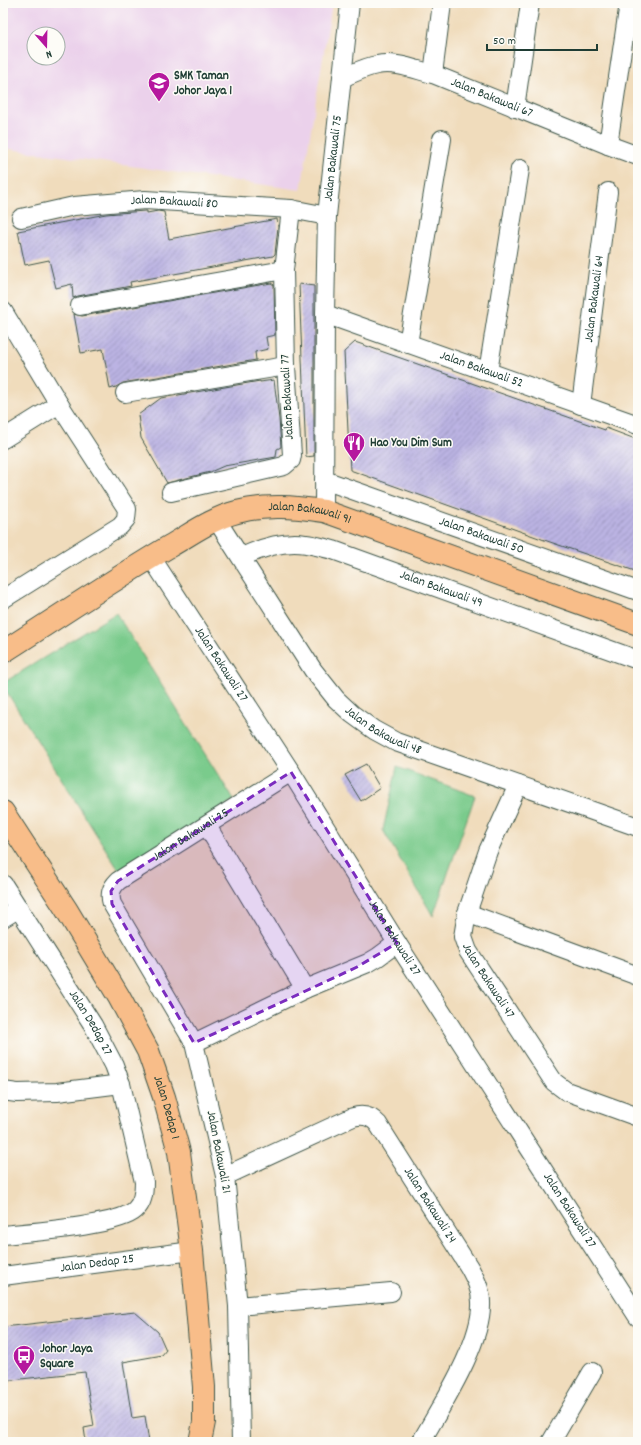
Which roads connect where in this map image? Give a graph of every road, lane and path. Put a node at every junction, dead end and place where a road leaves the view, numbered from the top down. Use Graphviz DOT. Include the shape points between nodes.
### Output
graph roads {
  1 [pos="350,3"];
  2 [pos="442,3"];
  3 [pos="530,3"];
  4 [pos="629,3"];
  5 [pos="433,74"];
  6 [pos="342,78"];
  7 [pos="515,108"];
  8 [pos="442,139"];
  9 [pos="608,145"];
  10 [pos="638,156"];
  11 [pos="520,169"];
  12 [pos="608,192"];
  13 [pos="291,210"];
  14 [pos="327,216"];
  15 [pos="21,218"];
  16 [pos="284,270"];
  17 [pos="80,306"];
  18 [pos="3,311"];
  19 [pos="324,314"];
  20 [pos="7,329"];
  21 [pos="408,344"];
  22 [pos="286,366"];
  23 [pos="488,372"];
  24 [pos="125,393"];
  25 [pos="59,404"];
  26 [pos="581,405"];
  27 [pos="638,425"];
  28 [pos="3,439"];
  29 [pos="324,480"];
  30 [pos="171,492"];
  31 [pos="324,511"];
  32 [pos="216,519"];
  33 [pos="151,557"];
  34 [pos="242,557"];
  35 [pos="638,591"];
  36 [pos="3,599"];
  37 [pos="638,624"];
  38 [pos="3,652"];
  39 [pos="638,660"];
  40 [pos="291,772"];
  41 [pos="518,785"];
  42 [pos="3,812"];
  43 [pos="207,826"];
  44 [pos="638,828"];
  45 [pos="3,884"];
  46 [pos="18,908"];
  47 [pos="115,909"];
  48 [pos="467,913"];
  49 [pos="3,918"];
  50 [pos="398,943"];
  51 [pos="638,976"];
  52 [pos="305,989"];
  53 [pos="194,1043"];
  54 [pos="121,1084"];
  55 [pos="3,1090"];
  56 [pos="638,1117"];
  57 [pos="226,1176"];
  58 [pos="3,1236"];
  59 [pos="192,1251"];
  60 [pos="3,1276"];
  61 [pos="391,1292"];
  62 [pos="238,1306"];
  63 [pos="638,1317"];
  64 [pos="592,1372"];
  65 [pos="200,1442"];
  66 [pos="241,1442"];
  67 [pos="421,1442"];
  68 [pos="551,1442"];
  1 -- 6 [label="street, Jalan Bakawali 75"];
  2 -- 5 [label="street"];
  3 -- 7 [label="street"];
  4 -- 9 [label="street"];
  5 -- 6 [label="street, Jalan Bakawali 67" via="378,64"];
  5 -- 7 [label="street, Jalan Bakawali 67"];
  6 -- 14 [label="street, Jalan Bakawali 75"];
  7 -- 9 [label="street, Jalan Bakawali 67"];
  8 -- 21 [label="street"];
  9 -- 10 [label="street, Jalan Bakawali 67"];
  11 -- 23 [label="street"];
  12 -- 26 [label="street, Jalan Bakawali 64"];
  13 -- 14 [label="street, Jalan Bakawali 80"];
  13 -- 15 [label="street, Jalan Bakawali 80" via="144,200 74,206"];
  13 -- 16 [label="street, Jalan Bakawali 77"];
  14 -- 19 [label="street, Jalan Bakawali 75"];
  16 -- 17 [label="street"];
  16 -- 22 [label="street, Jalan Bakawali 77"];
  18 -- 20 [label="street"];
  19 -- 21 [label="street, Jalan Bakawali 52"];
  19 -- 29 [label="street, Jalan Bakawali 75"];
  20 -- 25 [label="street"];
  21 -- 23 [label="street, Jalan Bakawali 52"];
  22 -- 24 [label="street"];
  22 -- 30 [label="street, Jalan Bakawali 77" via="291,460 284,466"];
  23 -- 26 [label="street, Jalan Bakawali 52"];
  25 -- 28 [label="street"];
  25 -- 36 [label="street" via="127,509 126,519 120,526"];
  26 -- 27 [label="street, Jalan Bakawali 52"];
  29 -- 31 [label="street, Jalan Bakawali 75"];
  29 -- 35 [label="street, Jalan Bakawali 50"];
  31 -- 32 [label="main road, Jalan Bakawali 91" via="270,506 236,512"];
  31 -- 37 [label="main road, Jalan Bakawali 91"];
  32 -- 33 [label="main road, Jalan Bakawali 91"];
  32 -- 34 [label="street, Jalan Bakawali 48"];
  33 -- 38 [label="main road, Jalan Bakawali 91"];
  33 -- 40 [label="street, Jalan Bakawali 27"];
  34 -- 39 [label="street, Jalan Bakawali 49" via="268,546 285,544 304,543 333,550"];
  34 -- 41 [label="street, Jalan Bakawali 48" via="314,670 336,699 352,714 396,742"];
  40 -- 43 [label="street, Jalan Bakawali 25"];
  40 -- 50 [label="street, Jalan Bakawali 27"];
  41 -- 44 [label="street, Jalan Bakawali 48"];
  41 -- 48 [label="street, Jalan Bakawali 47" via="488,851"];
  42 -- 59 [label="main road, Jalan Dedap 1" via="119,997 148,1051 179,1152"];
  43 -- 47 [label="street, Jalan Bakawali 25" via="118,881 113,886 110,898"];
  43 -- 52 [label="street"];
  45 -- 46 [label="street, Jalan Dedap 27"];
  46 -- 49 [label="street"];
  46 -- 54 [label="street, Jalan Dedap 27" via="93,1025"];
  47 -- 53 [label="street, Jalan Bakawali 21"];
  48 -- 51 [label="street"];
  48 -- 56 [label="street, Jalan Bakawali 47" via="463,932 466,947 554,1082 566,1091"];
  50 -- 52 [label="street" via="368,963"];
  50 -- 63 [label="street, Jalan Bakawali 27"];
  52 -- 53 [label="street"];
  53 -- 57 [label="street, Jalan Bakawali 21"];
  54 -- 55 [label="street" via="57,1092 17,1093"];
  54 -- 58 [label="street, Jalan Dedap 27" via="143,1177 144,1192 136,1210 129,1216 84,1226"];
  57 -- 62 [label="street, Jalan Bakawali 21"];
  57 -- 67 [label="street, Jalan Bakawali 24" via="353,1117 364,1116 378,1124 469,1267 477,1281 480,1294 481,1314 467,1356"];
  59 -- 60 [label="street, Jalan Dedap 25"];
  59 -- 65 [label="main road, Jalan Dedap 1" via="204,1387 204,1422"];
  61 -- 62 [label="street"];
  62 -- 66 [label="street, Jalan Bakawali 21"];
  64 -- 68 [label="street"];
}
